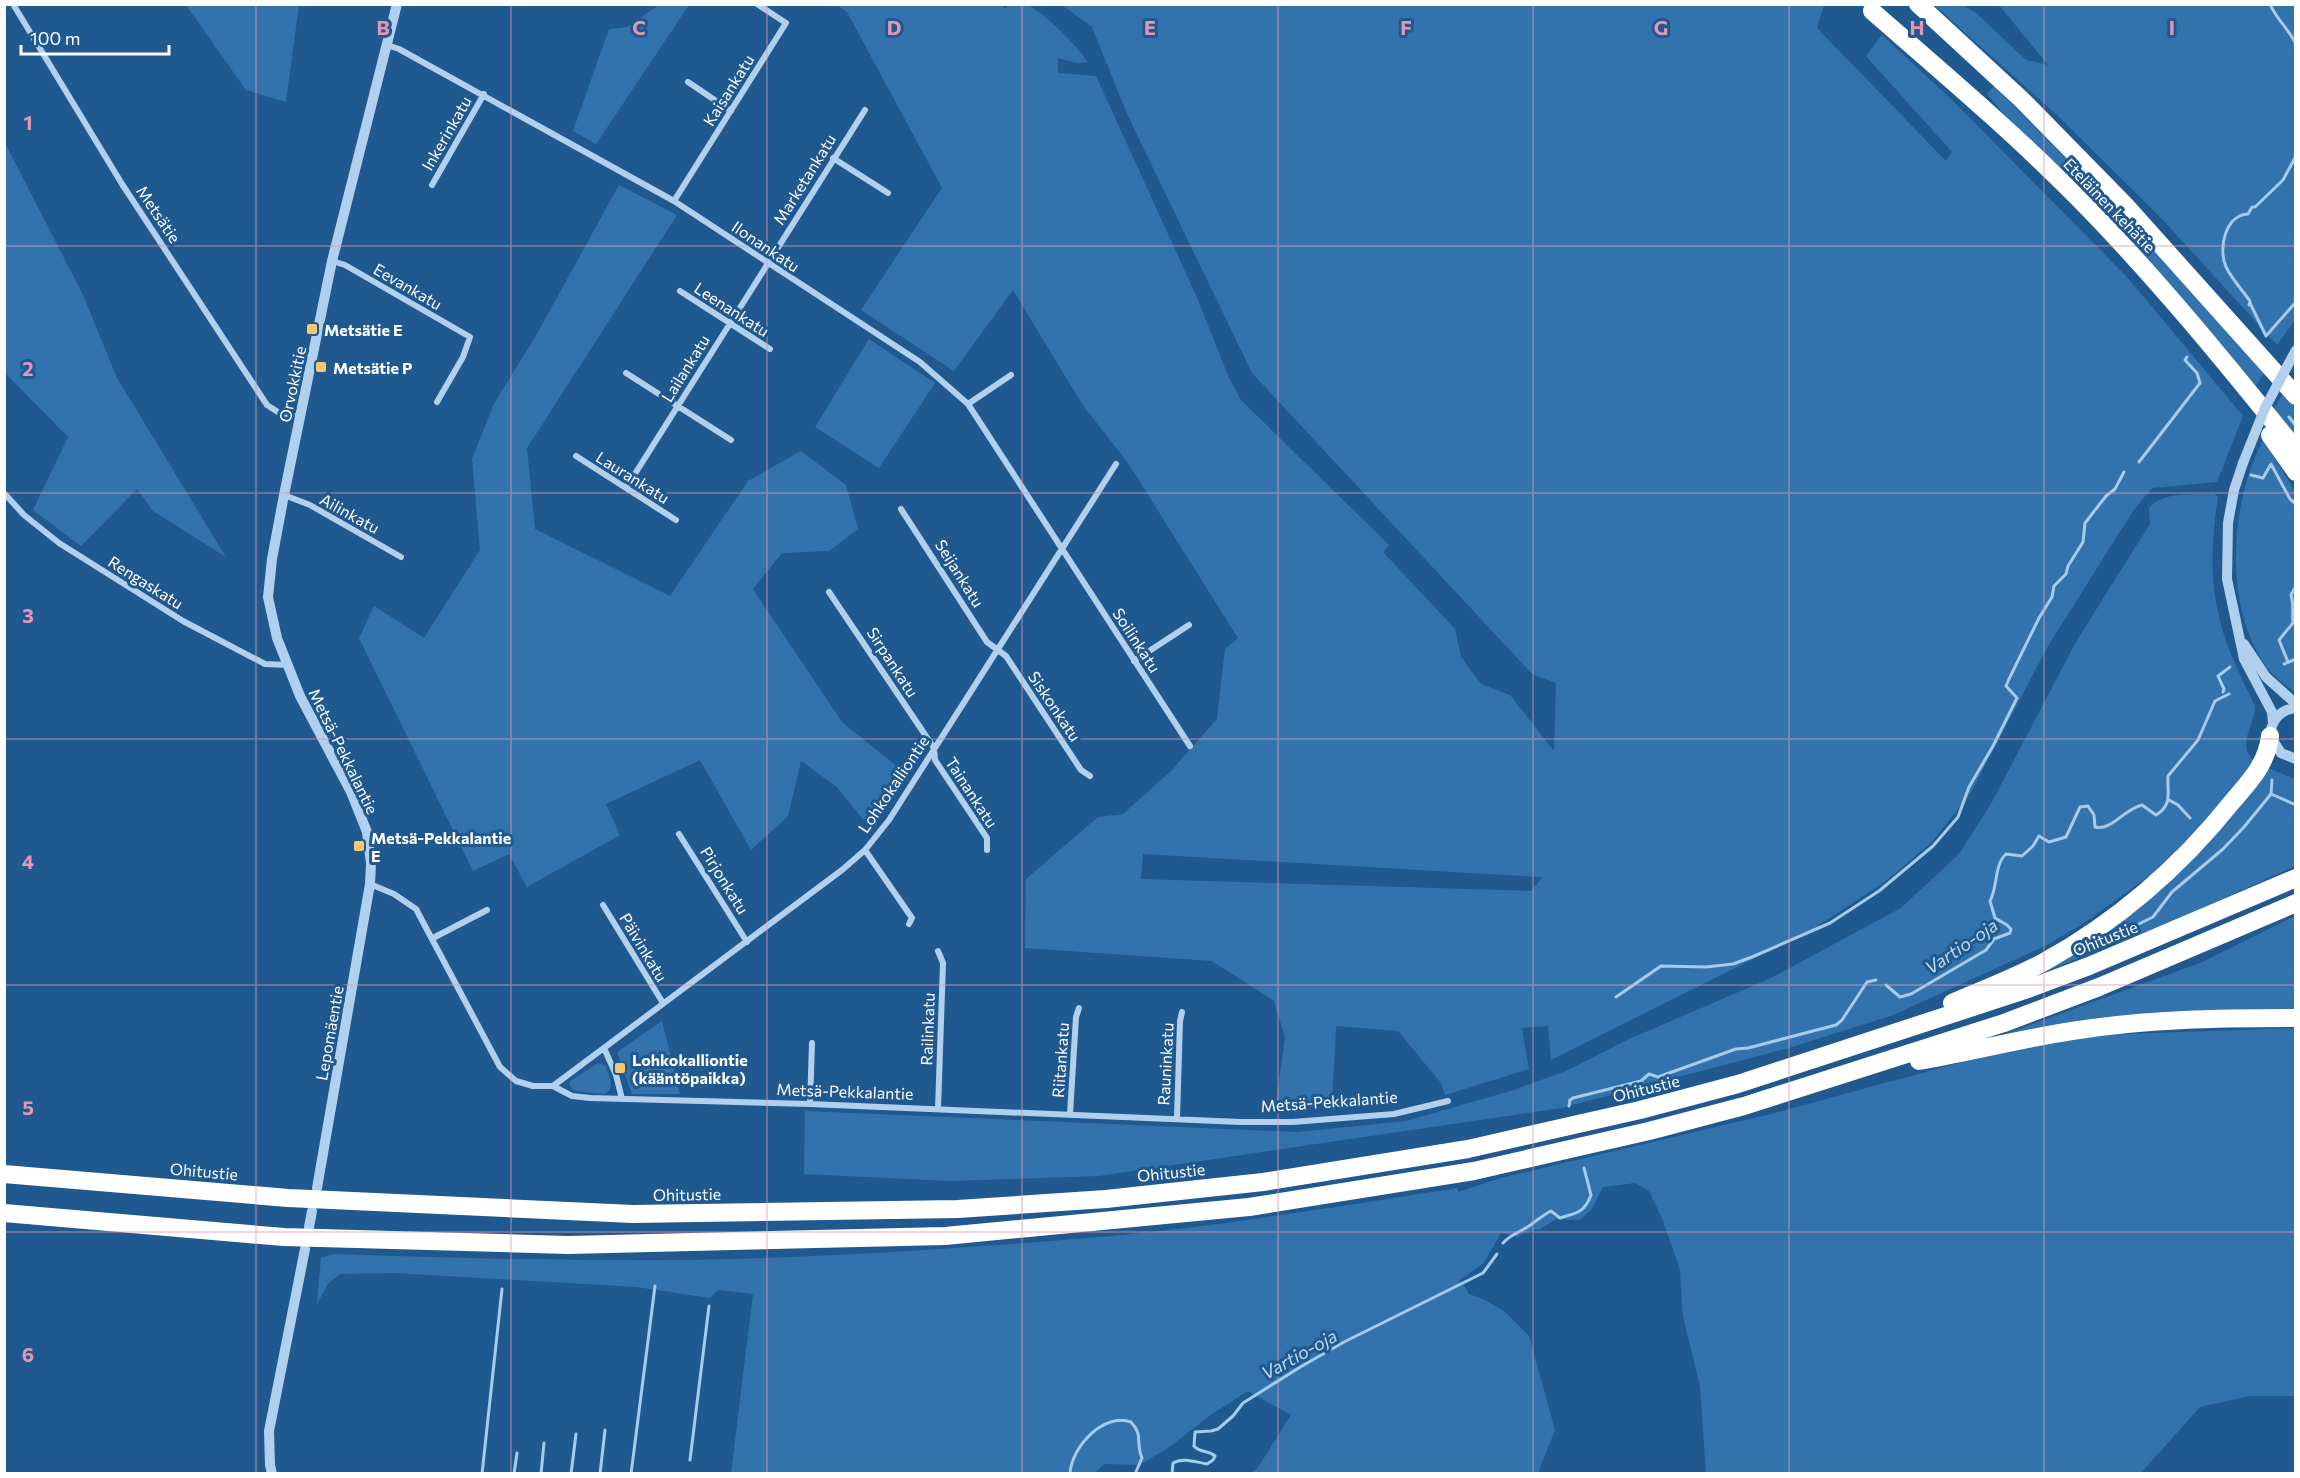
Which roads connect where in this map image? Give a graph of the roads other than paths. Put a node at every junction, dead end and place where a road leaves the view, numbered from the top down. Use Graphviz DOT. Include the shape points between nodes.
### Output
graph roads {
  1 [pos="13,4"];
  2 [pos="397,4"];
  3 [pos="757,4"];
  4 [pos="1918,4"];
  5 [pos="1872,11"];
  6 [pos="387,45"];
  7 [pos="688,82"];
  8 [pos="484,94"];
  9 [pos="865,110"];
  10 [pos="731,111"];
  11 [pos="833,158"];
  12 [pos="432,185"];
  13 [pos="888,193"];
  14 [pos="674,201"];
  15 [pos="332,261"];
  16 [pos="767,263"];
  17 [pos="2183,268"];
  18 [pos="2160,286"];
  19 [pos="680,291"];
  20 [pos="729,323"];
  21 [pos="770,349"];
  22 [pos="2295,350"];
  23 [pos="626,373"];
  24 [pos="1011,375"];
  25 [pos="2295,377"];
  26 [pos="2295,396"];
  27 [pos="437,402"];
  28 [pos="968,404"];
  29 [pos="677,406"];
  30 [pos="300,417"];
  31 [pos="731,440"];
  32 [pos="2295,450"];
  33 [pos="576,456"];
  34 [pos="1116,464"];
  35 [pos="2295,472"];
  36 [pos="626,488"];
  37 [pos="4,493"];
  38 [pos="284,495"];
  39 [pos="901,509"];
  40 [pos="676,520"];
  41 [pos="1061,549"];
  42 [pos="401,557"];
  43 [pos="829,592"];
  44 [pos="1189,625"];
  45 [pos="2240,639"];
  46 [pos="999,650"];
  47 [pos="1134,661"];
  48 [pos="288,665"];
  49 [pos="2295,706"];
  50 [pos="2272,729"];
  51 [pos="1190,746"];
  52 [pos="934,748"];
  53 [pos="2295,759"];
  54 [pos="1090,776"];
  55 [pos="679,834"];
  56 [pos="866,850"];
  57 [pos="987,850"];
  58 [pos="2295,878"];
  59 [pos="370,884"];
  60 [pos="2295,903"];
  61 [pos="603,905"];
  62 [pos="487,910"];
  63 [pos="909,924"];
  64 [pos="433,938"];
  65 [pos="747,942"];
  66 [pos="938,951"];
  67 [pos="663,1003"];
  68 [pos="1079,1008"];
  69 [pos="1182,1012"];
  70 [pos="2295,1018"];
  71 [pos="812,1043"];
  72 [pos="604,1048"];
  73 [pos="1846,1049"];
  74 [pos="1846,1074"];
  75 [pos="554,1086"];
  76 [pos="622,1099"];
  77 [pos="1448,1101"];
  78 [pos="810,1104"];
  79 [pos="938,1109"];
  80 [pos="1071,1114"];
  81 [pos="1177,1118"];
  82 [pos="4,1174"];
  83 [pos="317,1188"];
  84 [pos="312,1211"];
  85 [pos="4,1213"];
  86 [pos="309,1227"];
  87 [pos="305,1249"];
  88 [pos="272,1473"];
  1 -- 30 [label="street, Metsätie" via="122,184 267,405 281,414"];
  2 -- 6 [label="street, Orvokkitie"];
  3 -- 10 [label="street, Kaisankatu" via="786,23"];
  4 -- 17 [label="highway, Eteläinen kehätie" via="2073,151"];
  5 -- 18 [label="highway, Eteläinen kehätie" via="2030,151"];
  6 -- 8 [label="street, Ilonankatu"];
  6 -- 15 [label="street, Orvokkitie"];
  7 -- 10 [label="street"];
  8 -- 12 [label="street, Inkerinkatu"];
  8 -- 14 [label="street, Ilonankatu"];
  9 -- 11 [label="street, Marketankatu"];
  10 -- 14 [label="street, Kaisankatu"];
  11 -- 13 [label="street"];
  11 -- 16 [label="street, Marketankatu"];
  14 -- 16 [label="street, Ilonankatu"];
  15 -- 27 [label="street, Eevankatu" via="470,337"];
  15 -- 30 [label="street, Orvokkitie"];
  16 -- 20 [label="street, Lailankatu"];
  16 -- 28 [label="street, Ilonankatu" via="920,362"];
  17 -- 25 [label="highway"];
  17 -- 26 [label="highway, Eteläinen kehätie"];
  18 -- 32 [label="highway, Eteläinen kehätie"];
  18 -- 35 [label="highway"];
  19 -- 20 [label="street, Leenankatu"];
  20 -- 21 [label="street, Leenankatu"];
  20 -- 29 [label="street, Lailankatu"];
  22 -- 45 [label="street, bridge" via="2265,408 2234,490 2226,559 2229,598"];
  23 -- 29 [label="street"];
  24 -- 28 [label="street"];
  28 -- 41 [label="street, Ilonankatu"];
  29 -- 31 [label="street"];
  29 -- 36 [label="street, Lailankatu"];
  30 -- 38 [label="street, Orvokkitie"];
  33 -- 36 [label="street, Laurankatu"];
  34 -- 41 [label="street, Lohkokalliontie"];
  36 -- 40 [label="street, Laurankatu"];
  37 -- 48 [label="street, Rengaskatu" via="59,543 183,621 265,664"];
  38 -- 42 [label="street, Ailinkatu" via="310,505"];
  38 -- 48 [label="street, Orvokkitie" via="268,597"];
  39 -- 46 [label="street, Seijankatu" via="987,642"];
  41 -- 46 [label="street, Lohkokalliontie"];
  41 -- 47 [label="street, Soilinkatu"];
  43 -- 52 [label="street, Sirpankatu"];
  44 -- 47 [label="street"];
  45 -- 49 [label="street" via="2266,676"];
  45 -- 50 [label="street" via="2244,658 2272,712"];
  46 -- 52 [label="street, Lohkokalliontie"];
  46 -- 54 [label="street, Siskonkatu" via="1081,770"];
  47 -- 51 [label="street, Soilinkatu"];
  48 -- 59 [label="street, Metsä-Pekkalantie" via="367,832"];
  49 -- 50 [label="street" via="2282,712"];
  50 -- 53 [label="street" via="2281,753"];
  50 -- 73 [label="highway" via="2269,748 2259,768 2220,817 2171,870 2116,914 2043,962"];
  52 -- 56 [label="street, Lohkokalliontie"];
  52 -- 57 [label="street, Tainankatu" via="935,760 987,838"];
  55 -- 65 [label="street, Pirjonkatu"];
  56 -- 63 [label="street" via="912,918"];
  56 -- 65 [label="street, Lohkokalliontie"];
  58 -- 73 [label="highway, Ohitustie" via="2089,966"];
  59 -- 64 [label="street, Metsä-Pekkalantie" via="416,909"];
  59 -- 83 [label="street, Lepomäentie"];
  60 -- 74 [label="highway" via="2036,1011"];
  61 -- 67 [label="street, Päivinkatu"];
  62 -- 64 [label="street"];
  64 -- 75 [label="street, Metsä-Pekkalantie" via="500,1067 516,1081"];
  65 -- 67 [label="street, Lohkokalliontie"];
  66 -- 79 [label="street, Railinkatu" via="943,963"];
  67 -- 72 [label="street, Lohkokalliontie"];
  68 -- 80 [label="street, Riitankatu"];
  69 -- 81 [label="street, Rauninkatu"];
  70 -- 74 [label="highway" via="2112,1025"];
  71 -- 78 [label="street"];
  72 -- 75 [label="street, Lohkokalliontie"];
  72 -- 76 [label="street"];
  73 -- 82 [label="highway, Ohitustie" via="1716,1090 1468,1149 1263,1182 1106,1199 958,1209 633,1215 288,1198"];
  74 -- 85 [label="highway" via="1649,1131 1393,1186 1249,1207 945,1236 545,1245 284,1237"];
  75 -- 76 [label="street, Metsä-Pekkalantie" via="572,1096"];
  76 -- 78 [label="street, Metsä-Pekkalantie"];
  77 -- 81 [label="street, Metsä-Pekkalantie" via="1394,1114 1293,1122"];
  78 -- 79 [label="street, Metsä-Pekkalantie"];
  79 -- 80 [label="street, Metsä-Pekkalantie"];
  80 -- 81 [label="street, Metsä-Pekkalantie"];
  84 -- 86 [label="street"];
  87 -- 88 [label="street" via="269,1431"];
}
